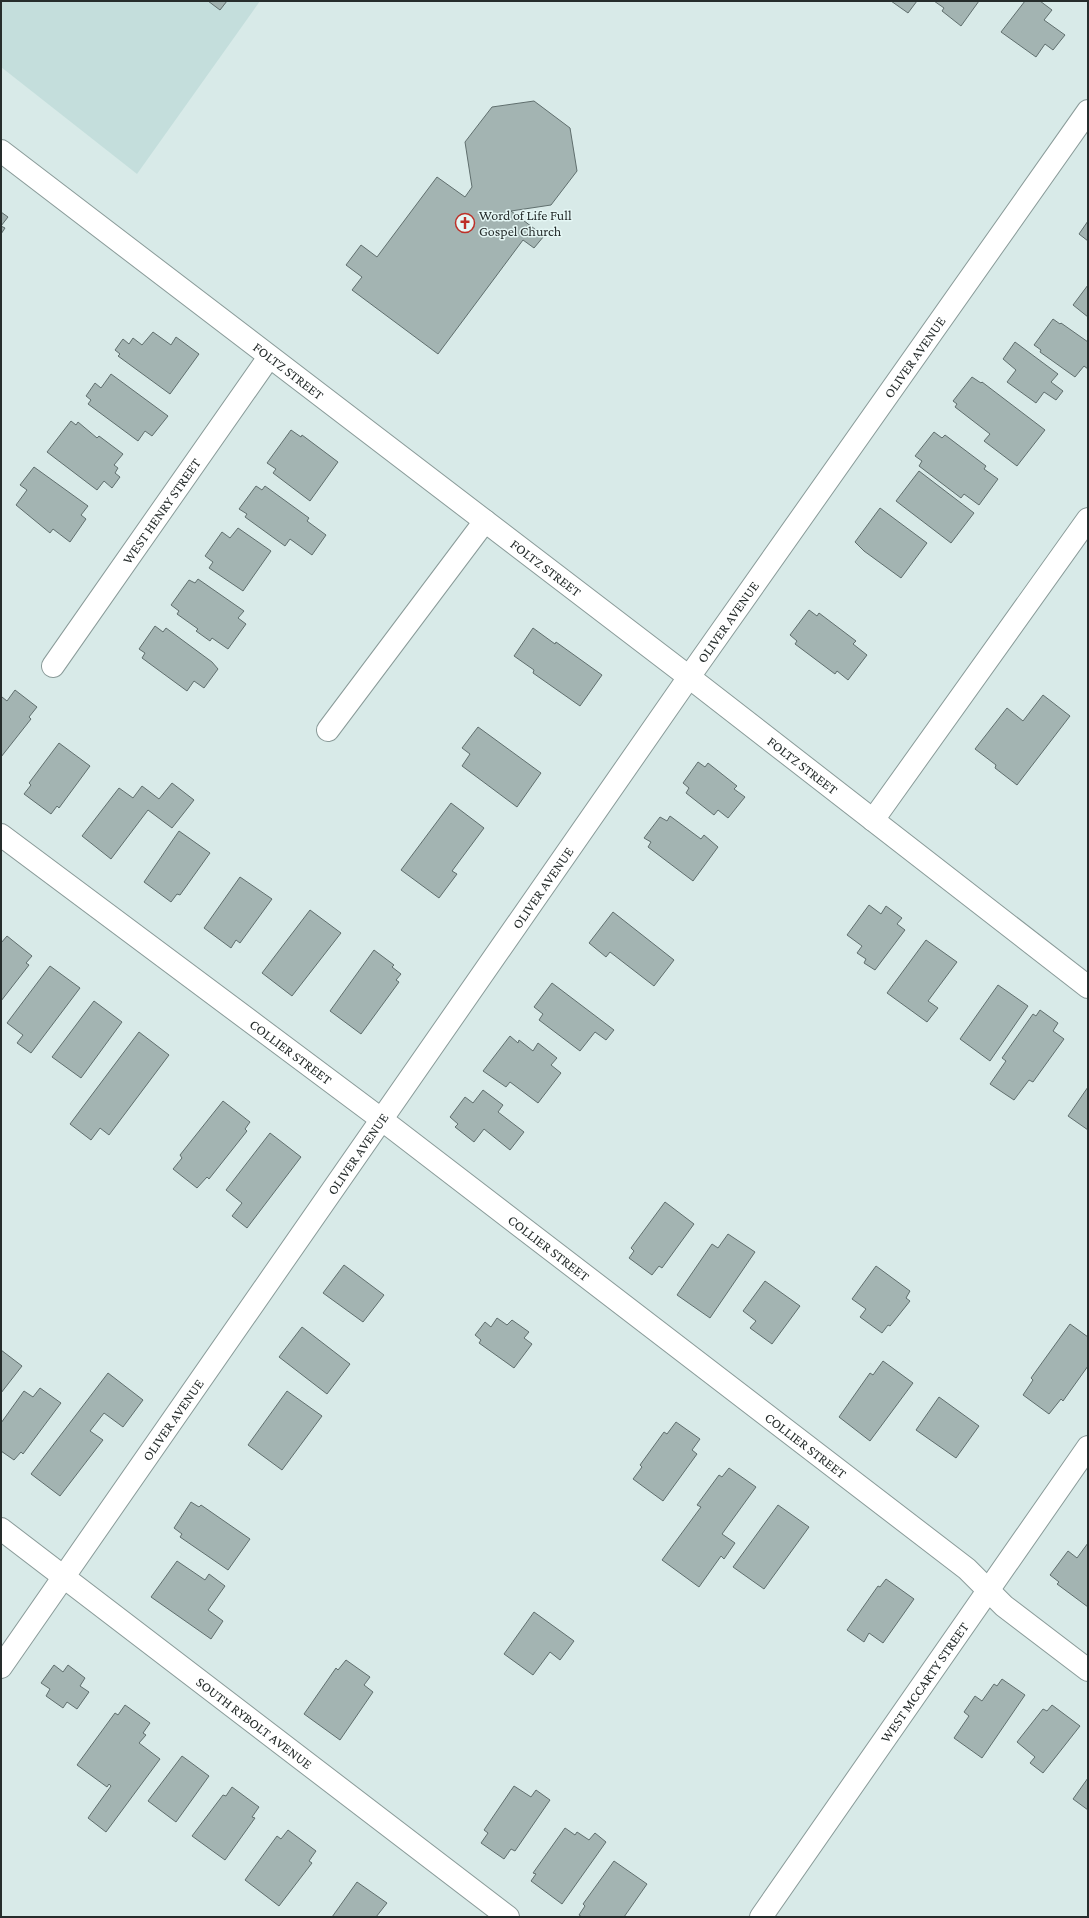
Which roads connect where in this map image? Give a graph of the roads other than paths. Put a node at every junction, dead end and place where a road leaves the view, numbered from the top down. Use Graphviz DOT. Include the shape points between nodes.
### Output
graph roads {
  1 [pos="1088,111"];
  2 [pos="1,151"];
  3 [pos="269,356"];
  4 [pos="1088,520"];
  5 [pos="485,522"];
  6 [pos="53,666"];
  7 [pos="689,677"];
  8 [pos="328,730"];
  9 [pos="873,820"];
  10 [pos="1,835"];
  11 [pos="1088,987"];
  12 [pos="381,1119"];
  13 [pos="1088,1447"];
  14 [pos="1,1529"];
  15 [pos="64,1576"];
  16 [pos="988,1589"];
  17 [pos="1,1667"];
  18 [pos="1088,1670"];
  19 [pos="508,1917"];
  20 [pos="761,1917"];
  1 -- 7 [label="street, OLIVER AVENUE"];
  2 -- 3 [label="street, FOLTZ STREET"];
  3 -- 5 [label="street, FOLTZ STREET"];
  3 -- 6 [label="street, WEST HENRY STREET"];
  4 -- 9 [label="street"];
  5 -- 7 [label="street, FOLTZ STREET"];
  5 -- 8 [label="street"];
  7 -- 9 [label="street, FOLTZ STREET"];
  7 -- 12 [label="street, OLIVER AVENUE"];
  9 -- 11 [label="street, FOLTZ STREET"];
  10 -- 12 [label="street, COLLIER STREET"];
  12 -- 15 [label="street, OLIVER AVENUE"];
  12 -- 16 [label="street, COLLIER STREET" via="967,1569"];
  13 -- 16 [label="street, WEST MCCARTY STREET"];
  14 -- 15 [label="street, SOUTH RYBOLT AVENUE"];
  15 -- 17 [label="street, OLIVER AVENUE"];
  15 -- 19 [label="street, SOUTH RYBOLT AVENUE"];
  16 -- 18 [label="street, COLLIER STREET" via="1011,1611"];
  16 -- 20 [label="street, WEST MCCARTY STREET"];
}
